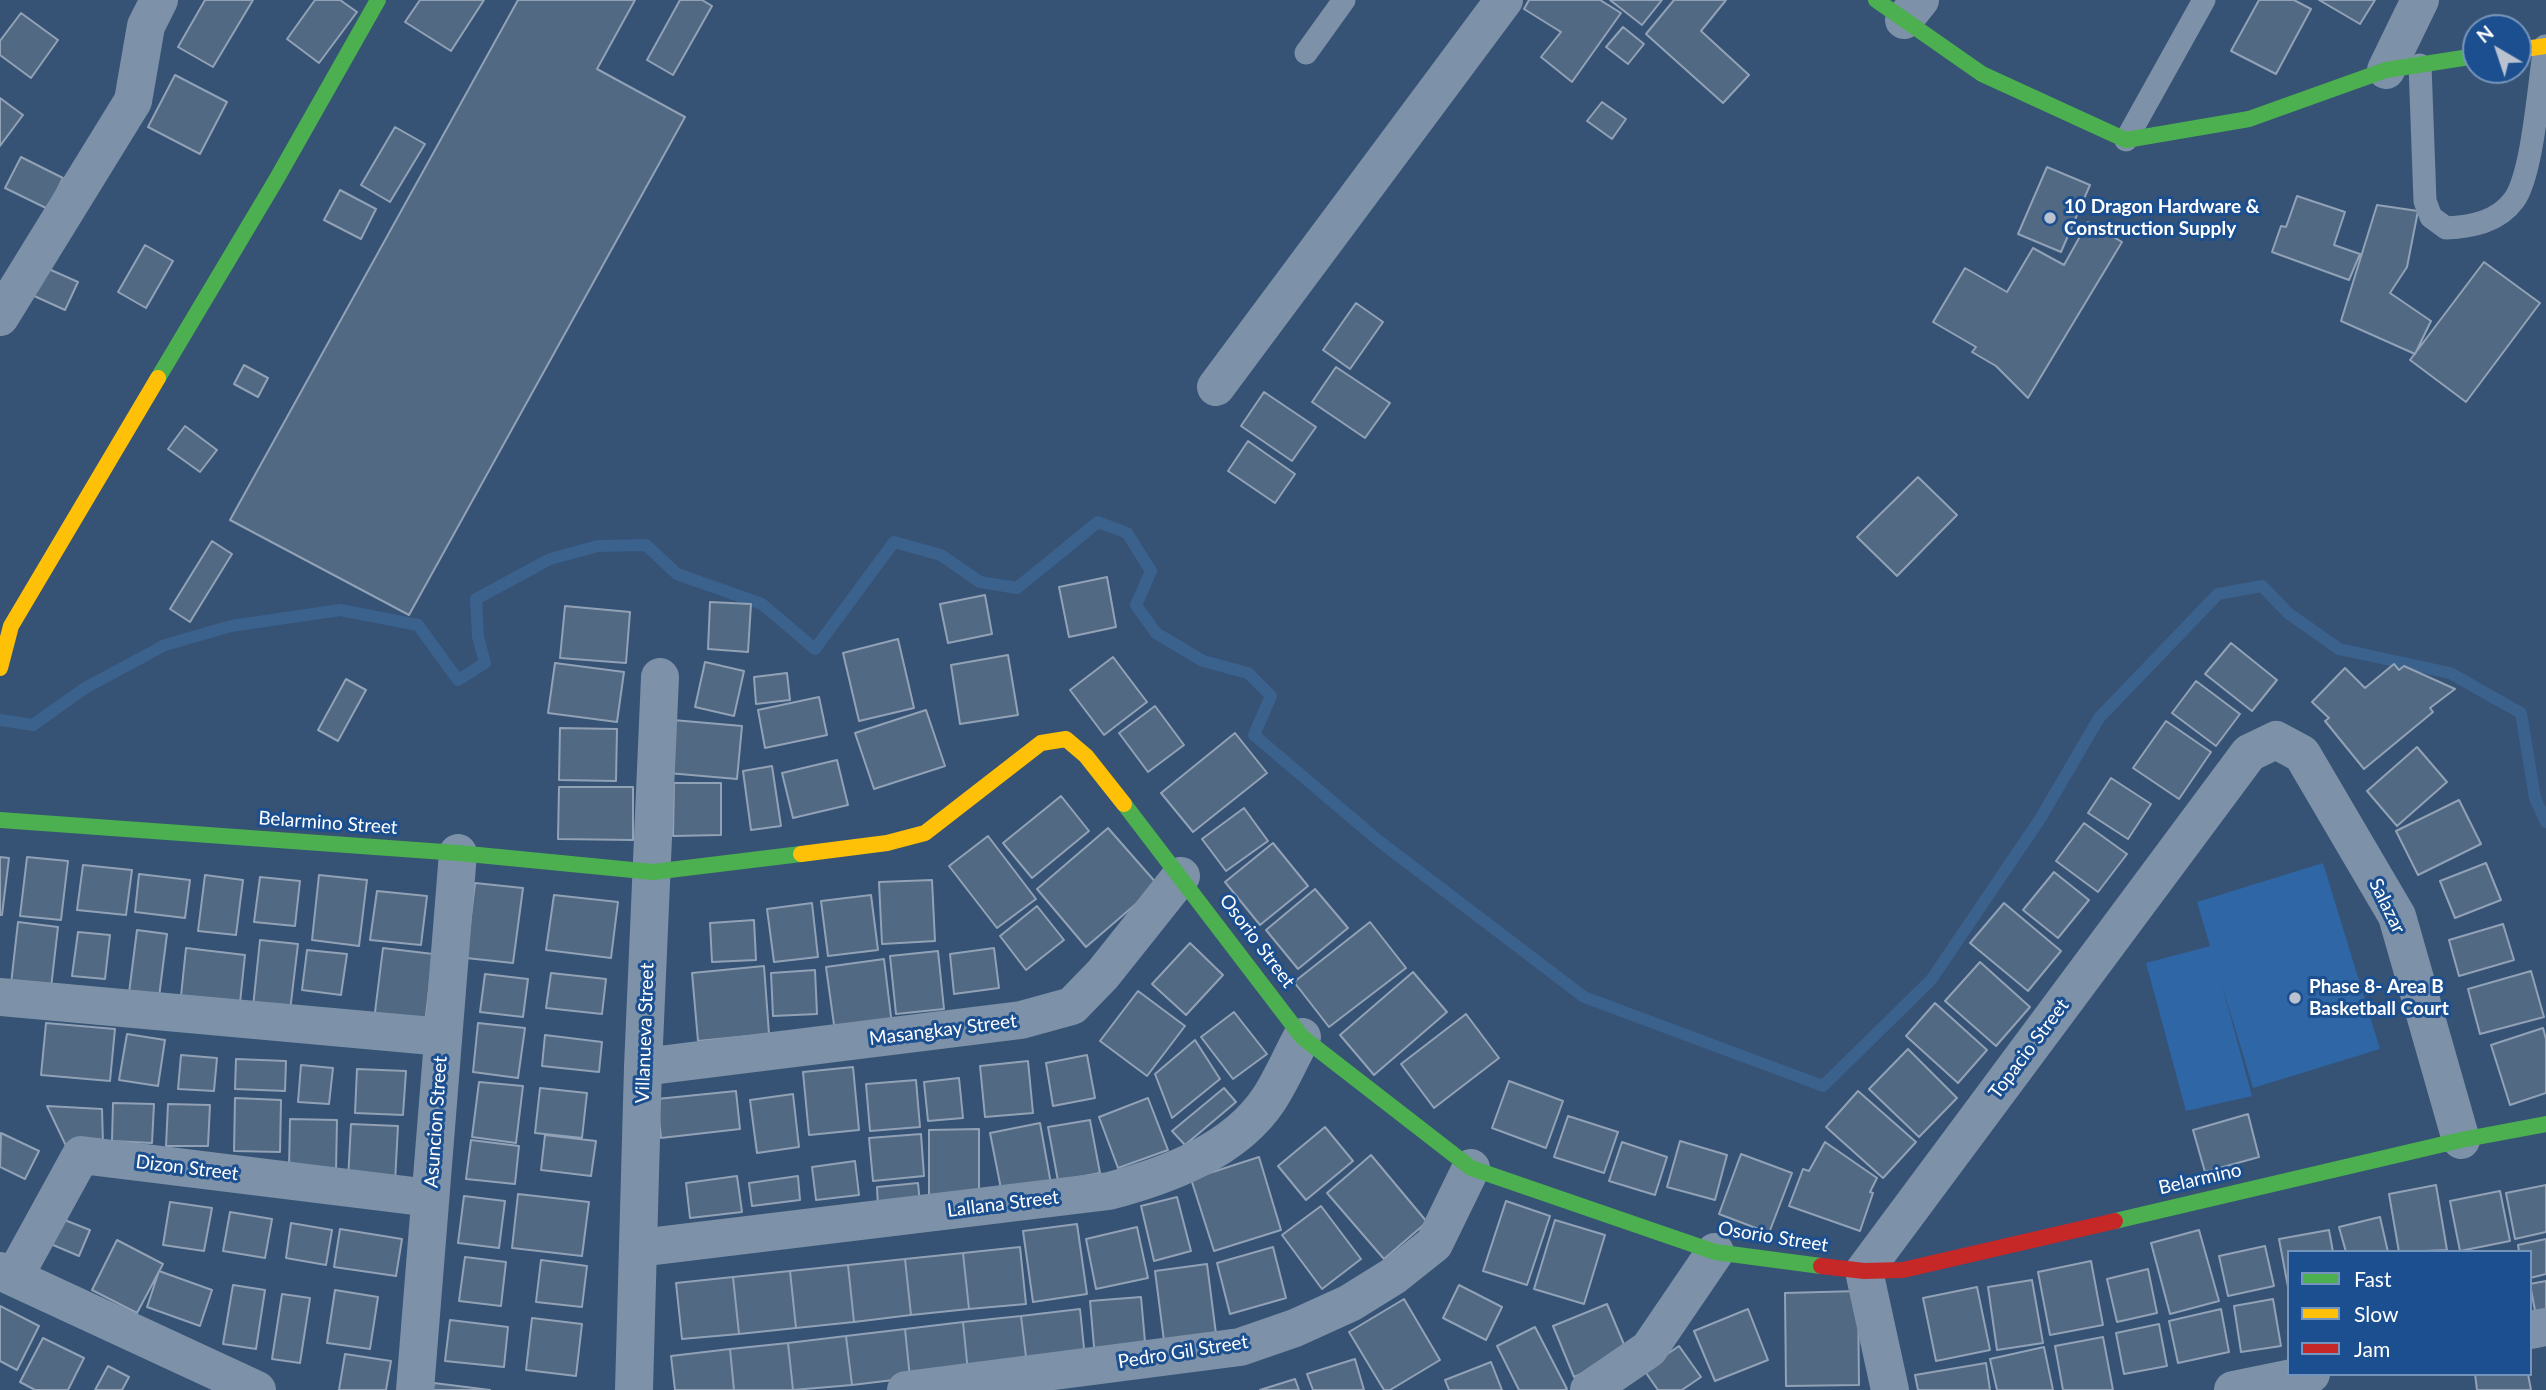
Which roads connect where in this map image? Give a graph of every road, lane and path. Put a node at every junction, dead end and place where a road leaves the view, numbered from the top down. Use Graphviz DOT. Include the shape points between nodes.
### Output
graph roads {
  1 [pos="159,0"];
  2 [pos="378,0"];
  3 [pos="1344,0"];
  4 [pos="1504,0"];
  5 [pos="2204,0"];
  6 [pos="2420,0"];
  7 [pos="1900,7"];
  8 [pos="2545,46"];
  9 [pos="1306,53"];
  10 [pos="2462,58"];
  11 [pos="2403,68"];
  12 [pos="2126,140"];
  13 [pos="0,317"];
  14 [pos="1216,387"];
  15 [pos="0,668"];
  16 [pos="660,677"];
  17 [pos="2276,740"];
  18 [pos="0,820"];
  19 [pos="458,853"];
  20 [pos="653,872"];
  21 [pos="1181,876"];
  22 [pos="0,997"];
  23 [pos="443,1037"];
  24 [pos="1302,1037"];
  25 [pos="643,1067"];
  26 [pos="2546,1124"];
  27 [pos="2461,1140"];
  28 [pos="1472,1168"];
  29 [pos="430,1198"];
  30 [pos="639,1248"];
  31 [pos="1715,1252"];
  32 [pos="1864,1271"];
  33 [pos="7,1274"];
  34 [pos="2301,1376"];
  35 [pos="257,1390"];
  36 [pos="415,1390"];
  37 [pos="634,1390"];
  38 [pos="906,1390"];
  39 [pos="1588,1390"];
  40 [pos="1890,1390"];
  41 [pos="2233,1390"];
  1 -- 13 [label="street" via="146,26 133,101"];
  2 -- 15 [label="street" via="11,626"];
  3 -- 9 [label="lane"];
  4 -- 14 [label="street"];
  5 -- 12 [label="lane"];
  6 -- 11 [label="street"];
  7 -- 12 [label="street" via="1982,74"];
  8 -- 11 [label="lane" via="2526,173 2514,200 2494,217 2472,226 2446,228 2431,216"];
  10 -- 11 [label="street"];
  11 -- 12 [label="street" via="2249,118"];
  16 -- 20 [label="street, Villanueva Street"];
  17 -- 27 [label="street, Salazar" via="2302,754 2397,916"];
  17 -- 32 [label="street, Topacio Street" via="2249,752"];
  18 -- 19 [label="street, Belarmino Street"];
  19 -- 20 [label="street, Belarmino Street"];
  19 -- 23 [label="street, Asuncion Street"];
  20 -- 21 [label="street, Osorio Street" via="887,844 925,833 1041,743 1066,739 1086,756"];
  20 -- 25 [label="street, Villanueva Street"];
  21 -- 24 [label="street, Osorio Street"];
  21 -- 25 [label="street, Masangkay Street" via="1072,1006 1021,1020"];
  22 -- 23 [label="street"];
  23 -- 29 [label="street, Asuncion Street"];
  24 -- 28 [label="street, Osorio Street"];
  24 -- 30 [label="street, Lallana Street" via="1268,1100 1243,1128 1206,1155 1154,1179 1109,1191"];
  25 -- 30 [label="street, Villanueva Street"];
  26 -- 27 [label="street, Belarmino"];
  27 -- 32 [label="street, Belarmino" via="1903,1270"];
  28 -- 31 [label="street, Osorio Street"];
  28 -- 38 [label="street, Pedro Gil Street" via="1434,1244 1350,1303 1295,1328 1240,1347"];
  29 -- 33 [label="street, Dizon Street" via="80,1155"];
  29 -- 36 [label="street, Asuncion Street"];
  30 -- 37 [label="street, Villanueva Street"];
  31 -- 32 [label="street, Osorio Street"];
  31 -- 39 [label="street" via="1649,1349"];
  32 -- 40 [label="street"];
  33 -- 35 [label="street"];
  34 -- 41 [label="street"];
}
